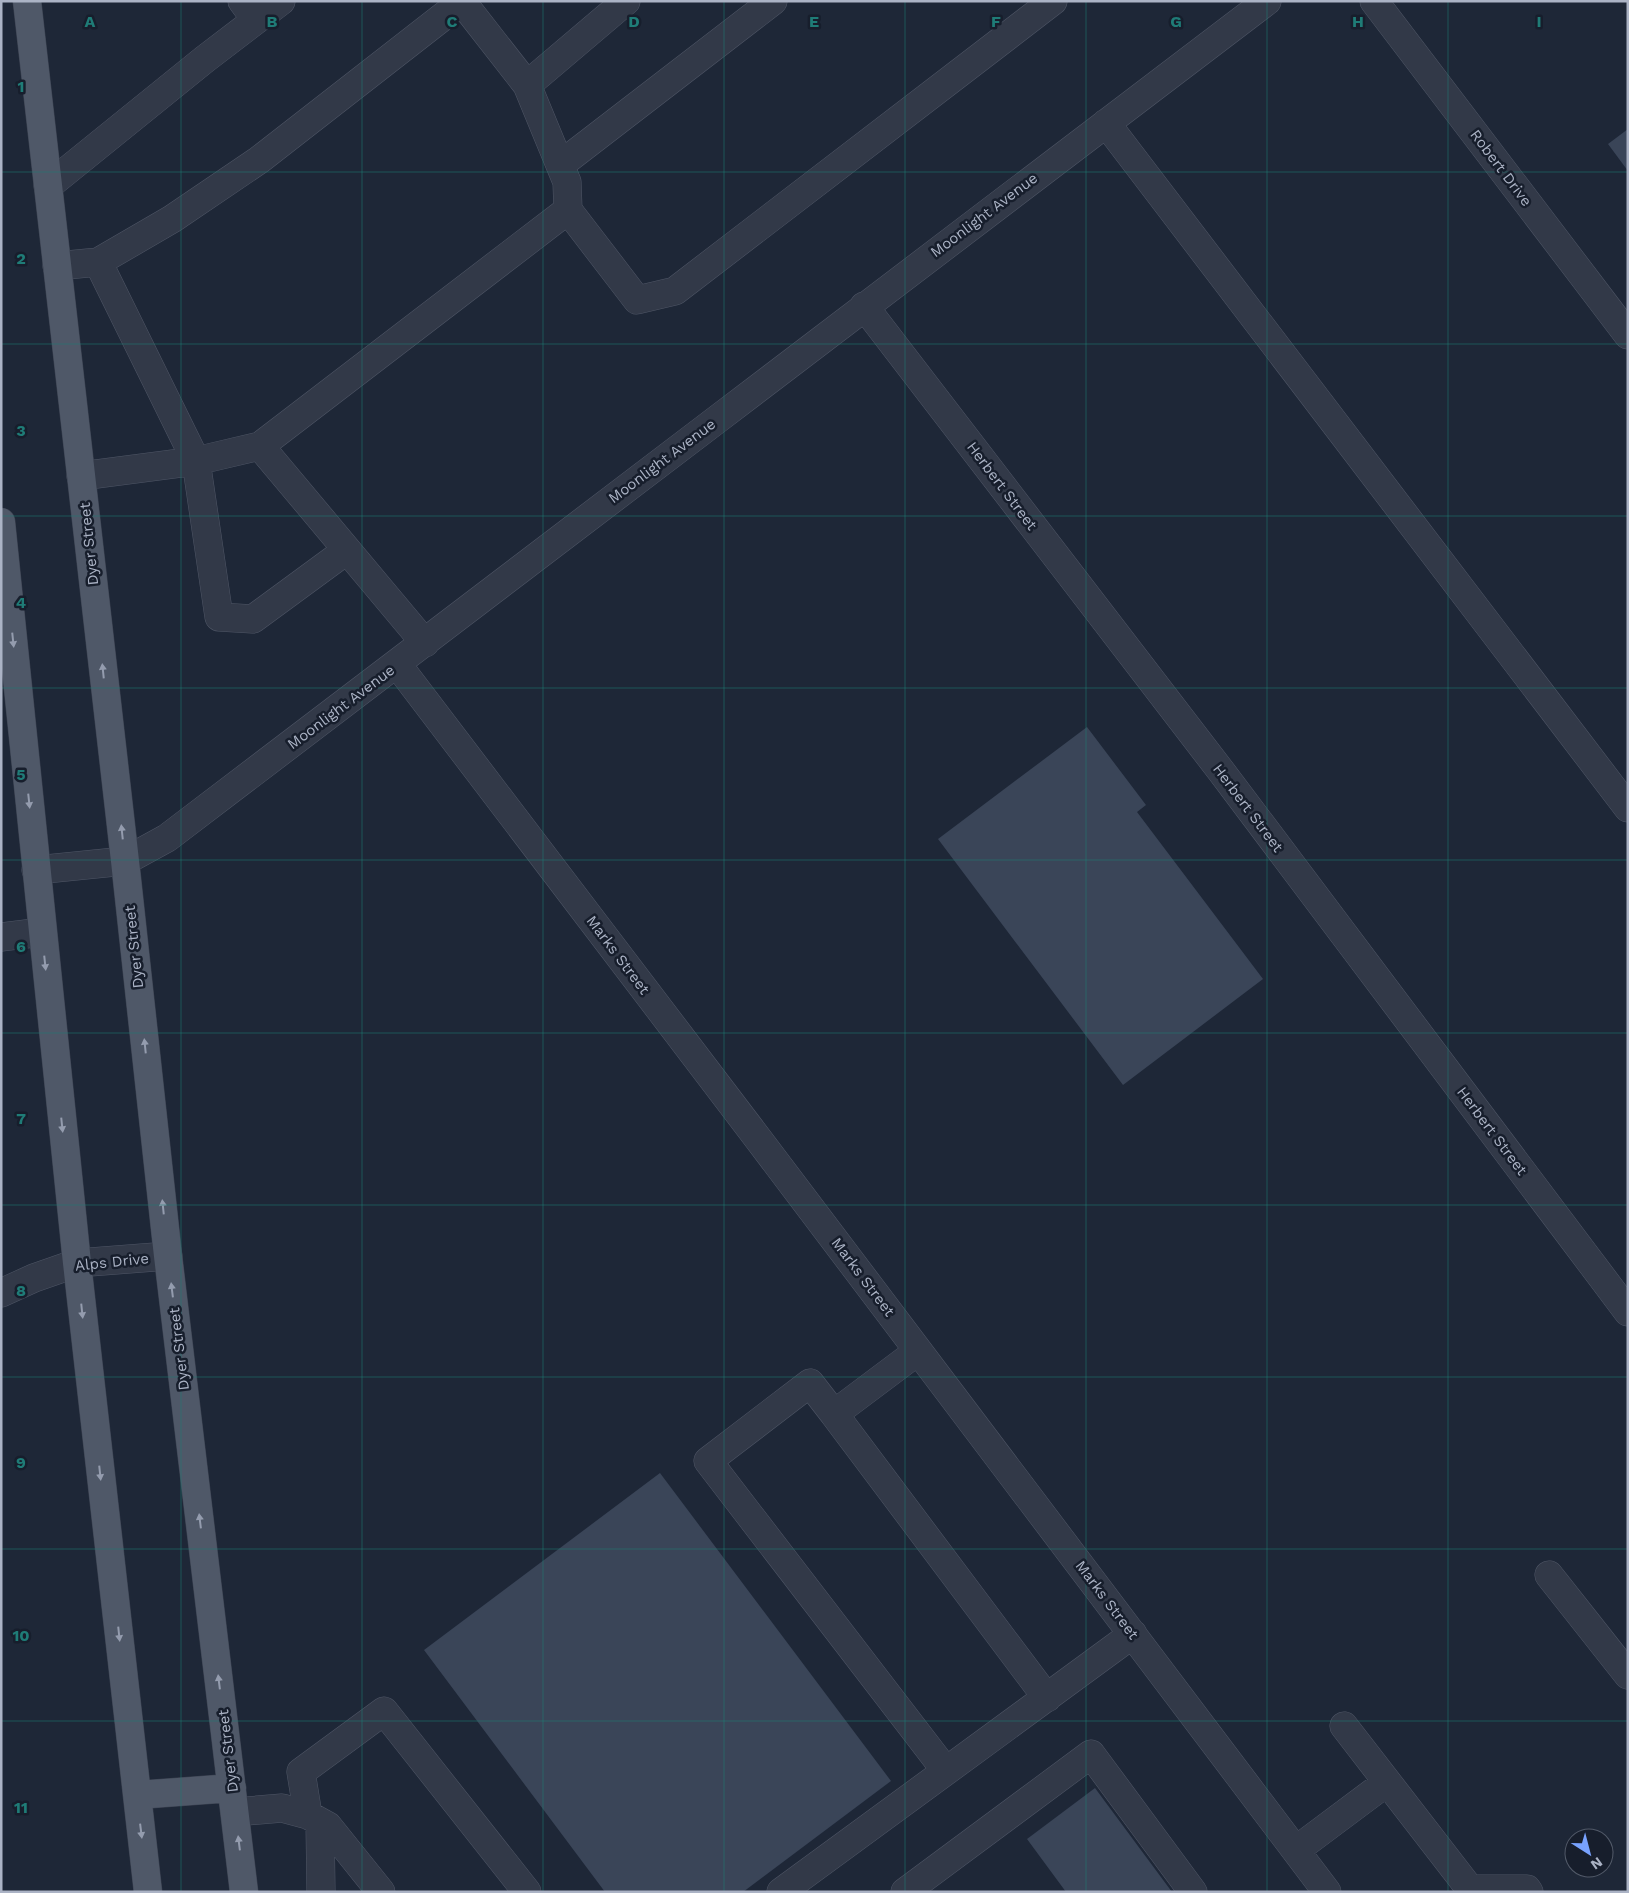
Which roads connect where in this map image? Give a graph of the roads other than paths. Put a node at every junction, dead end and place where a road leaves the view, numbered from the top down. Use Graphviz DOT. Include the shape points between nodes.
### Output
graph roads {
  1 [pos="27,1"];
  2 [pos="280,1"];
  3 [pos="626,1"];
  4 [pos="773,1"];
  5 [pos="1054,1"];
  6 [pos="1267,1"];
  7 [pos="1374,1"];
  8 [pos="463,2"];
  9 [pos="249,10"];
  10 [pos="526,85"];
  11 [pos="1106,123"];
  12 [pos="560,166"];
  13 [pos="48,186"];
  14 [pos="568,210"];
  15 [pos="98,262"];
  16 [pos="57,266"];
  17 [pos="864,306"];
  18 [pos="1628,335"];
  19 [pos="260,446"];
  20 [pos="196,461"];
  21 [pos="81,476"];
  22 [pos="1,522"];
  23 [pos="347,550"];
  24 [pos="425,643"];
  25 [pos="397,664"];
  26 [pos="1628,808"];
  27 [pos="125,861"];
  28 [pos="36,870"];
  29 [pos="42,932"];
  30 [pos="1,937"];
  31 [pos="168,1256"];
  32 [pos="77,1263"];
  33 [pos="1,1294"];
  34 [pos="1628,1312"];
  35 [pos="918,1351"];
  36 [pos="834,1414"];
  37 [pos="1549,1575"];
  38 [pos="1133,1634"];
  39 [pos="1628,1674"];
  40 [pos="1047,1698"];
  41 [pos="1344,1726"];
  42 [pos="946,1771"];
  43 [pos="1387,1782"];
  44 [pos="137,1795"];
  45 [pos="234,1800"];
  46 [pos="314,1819"];
  47 [pos="1296,1850"];
  48 [pos="148,1892"];
  49 [pos="244,1892"];
  50 [pos="321,1892"];
  51 [pos="381,1892"];
  52 [pos="527,1892"];
  53 [pos="781,1892"];
  54 [pos="905,1892"];
  55 [pos="1193,1892"];
  56 [pos="1328,1892"];
  57 [pos="1529,1892"];
  1 -- 13 [label="main road, Dyer Street"];
  2 -- 9 [label="street"];
  3 -- 10 [label="street"];
  4 -- 12 [label="street"];
  5 -- 14 [label="street" via="675,291 637,300"];
  6 -- 11 [label="street, Moonlight Avenue"];
  7 -- 18 [label="street, Robert Drive"];
  8 -- 10 [label="street"];
  8 -- 15 [label="street" via="259,160 172,219"];
  9 -- 13 [label="street" via="205,58"];
  10 -- 12 [label="street"];
  11 -- 17 [label="street, Moonlight Avenue"];
  11 -- 26 [label="street"];
  12 -- 14 [label="street" via="567,182"];
  13 -- 16 [label="main road, Dyer Street"];
  14 -- 19 [label="street"];
  15 -- 16 [label="street"];
  15 -- 20 [label="street"];
  16 -- 21 [label="main road, Dyer Street"];
  17 -- 24 [label="street, Moonlight Avenue"];
  17 -- 34 [label="street, Herbert Street" via="1227,779"];
  19 -- 20 [label="street"];
  19 -- 23 [label="street"];
  20 -- 21 [label="street"];
  20 -- 23 [label="street" via="219,617 253,619"];
  27 -- 21 [label="main road, Dyer Street, one-way"];
  22 -- 28 [label="main road, one-way"];
  23 -- 24 [label="street"];
  24 -- 25 [label="street, Moonlight Avenue"];
  25 -- 27 [label="street, Moonlight Avenue" via="167,838"];
  25 -- 35 [label="street, Marks Street"];
  27 -- 28 [label="street, Moonlight Avenue"];
  31 -- 27 [label="main road, Dyer Street, one-way"];
  28 -- 29 [label="main road"];
  29 -- 30 [label="street"];
  29 -- 32 [label="main road, one-way"];
  31 -- 32 [label="street, Alps Drive"];
  45 -- 31 [label="main road, Dyer Street, one-way"];
  32 -- 33 [label="street, Alps Drive"];
  32 -- 44 [label="main road, one-way"];
  35 -- 36 [label="street"];
  35 -- 38 [label="street, Marks Street"];
  36 -- 40 [label="street"];
  36 -- 42 [label="street" via="810,1383 708,1461"];
  37 -- 39 [label="street"];
  38 -- 40 [label="street"];
  38 -- 47 [label="street, Marks Street"];
  40 -- 42 [label="street"];
  41 -- 43 [label="street"];
  42 -- 53 [label="street"];
  43 -- 47 [label="street"];
  43 -- 57 [label="street" via="1470,1889"];
  44 -- 45 [label="main road"];
  44 -- 48 [label="main road, one-way"];
  45 -- 46 [label="street" via="282,1808"];
  49 -- 45 [label="main road, Dyer Street, one-way"];
  46 -- 50 [label="street"];
  46 -- 51 [label="street" via="328,1826"];
  46 -- 52 [label="street" via="301,1772 384,1711"];
  47 -- 56 [label="street, Marks Street"];
  54 -- 55 [label="street" via="1091,1754"];
}
